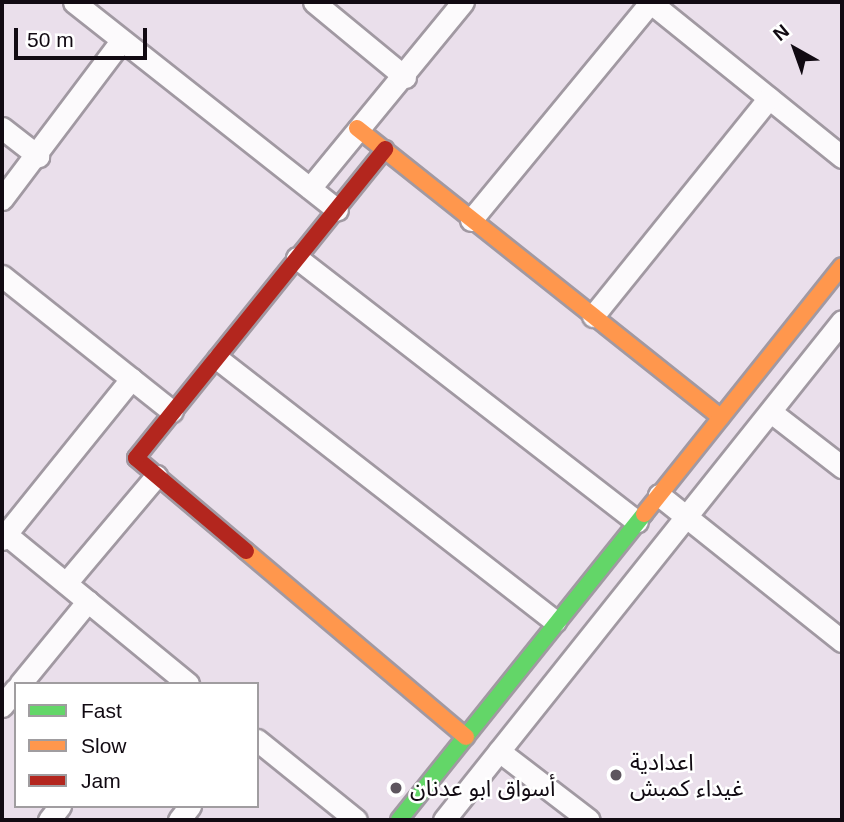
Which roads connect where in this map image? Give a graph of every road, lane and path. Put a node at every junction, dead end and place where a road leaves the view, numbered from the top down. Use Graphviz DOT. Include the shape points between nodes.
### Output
graph roads {
  1 [pos="74,2"];
  2 [pos="314,2"];
  3 [pos="463,2"];
  4 [pos="651,2"];
  5 [pos="121,41"];
  6 [pos="405,76"];
  7 [pos="769,98"];
  8 [pos="2,128"];
  9 [pos="357,128"];
  10 [pos="384,149"];
  11 [pos="37,156"];
  12 [pos="842,157"];
  13 [pos="310,187"];
  14 [pos="2,199"];
  15 [pos="337,210"];
  16 [pos="471,220"];
  17 [pos="297,258"];
  18 [pos="842,266"];
  19 [pos="2,276"];
  20 [pos="593,316"];
  21 [pos="842,321"];
  22 [pos="219,359"];
  23 [pos="131,379"];
  24 [pos="172,411"];
  25 [pos="771,412"];
  26 [pos="721,418"];
  27 [pos="842,467"];
  28 [pos="156,476"];
  29 [pos="659,495"];
  30 [pos="687,517"];
  31 [pos="637,522"];
  32 [pos="3,535"];
  33 [pos="66,583"];
  34 [pos="88,601"];
  35 [pos="555,621"];
  36 [pos="842,641"];
  37 [pos="175,680"];
  38 [pos="22,682"];
  39 [pos="14,691"];
  40 [pos="2,706"];
  41 [pos="466,737"];
  42 [pos="259,742"];
  43 [pos="499,751"];
  44 [pos="356,820"];
  45 [pos="399,820"];
  46 [pos="444,820"];
  47 [pos="589,820"];
  1 -- 5 [label="street"];
  2 -- 6 [label="street"];
  3 -- 6 [label="street"];
  4 -- 7 [label="street"];
  4 -- 16 [label="street"];
  5 -- 11 [label="street"];
  5 -- 13 [label="street"];
  6 -- 9 [label="street"];
  7 -- 12 [label="street"];
  7 -- 20 [label="street"];
  8 -- 11 [label="street"];
  9 -- 10 [label="street"];
  9 -- 13 [label="street"];
  10 -- 15 [label="street"];
  10 -- 16 [label="street"];
  11 -- 14 [label="street"];
  13 -- 15 [label="street"];
  15 -- 17 [label="street"];
  16 -- 20 [label="street"];
  17 -- 22 [label="street"];
  17 -- 31 [label="street"];
  18 -- 26 [label="street"];
  19 -- 23 [label="street"];
  20 -- 26 [label="street"];
  21 -- 25 [label="street"];
  22 -- 24 [label="street"];
  22 -- 35 [label="street"];
  23 -- 24 [label="street"];
  23 -- 32 [label="street"];
  24 -- 28 [label="street" via="136,458"];
  25 -- 27 [label="street"];
  25 -- 30 [label="street"];
  26 -- 29 [label="street"];
  28 -- 33 [label="street"];
  28 -- 41 [label="street"];
  29 -- 30 [label="street"];
  29 -- 31 [label="street"];
  30 -- 36 [label="street"];
  30 -- 43 [label="street"];
  31 -- 35 [label="street"];
  32 -- 33 [label="street"];
  33 -- 34 [label="street"];
  34 -- 37 [label="street"];
  34 -- 38 [label="street"];
  35 -- 41 [label="street"];
  39 -- 40 [label="street"];
  41 -- 45 [label="street"];
  42 -- 44 [label="street"];
  43 -- 46 [label="street"];
  43 -- 47 [label="street"];
}
